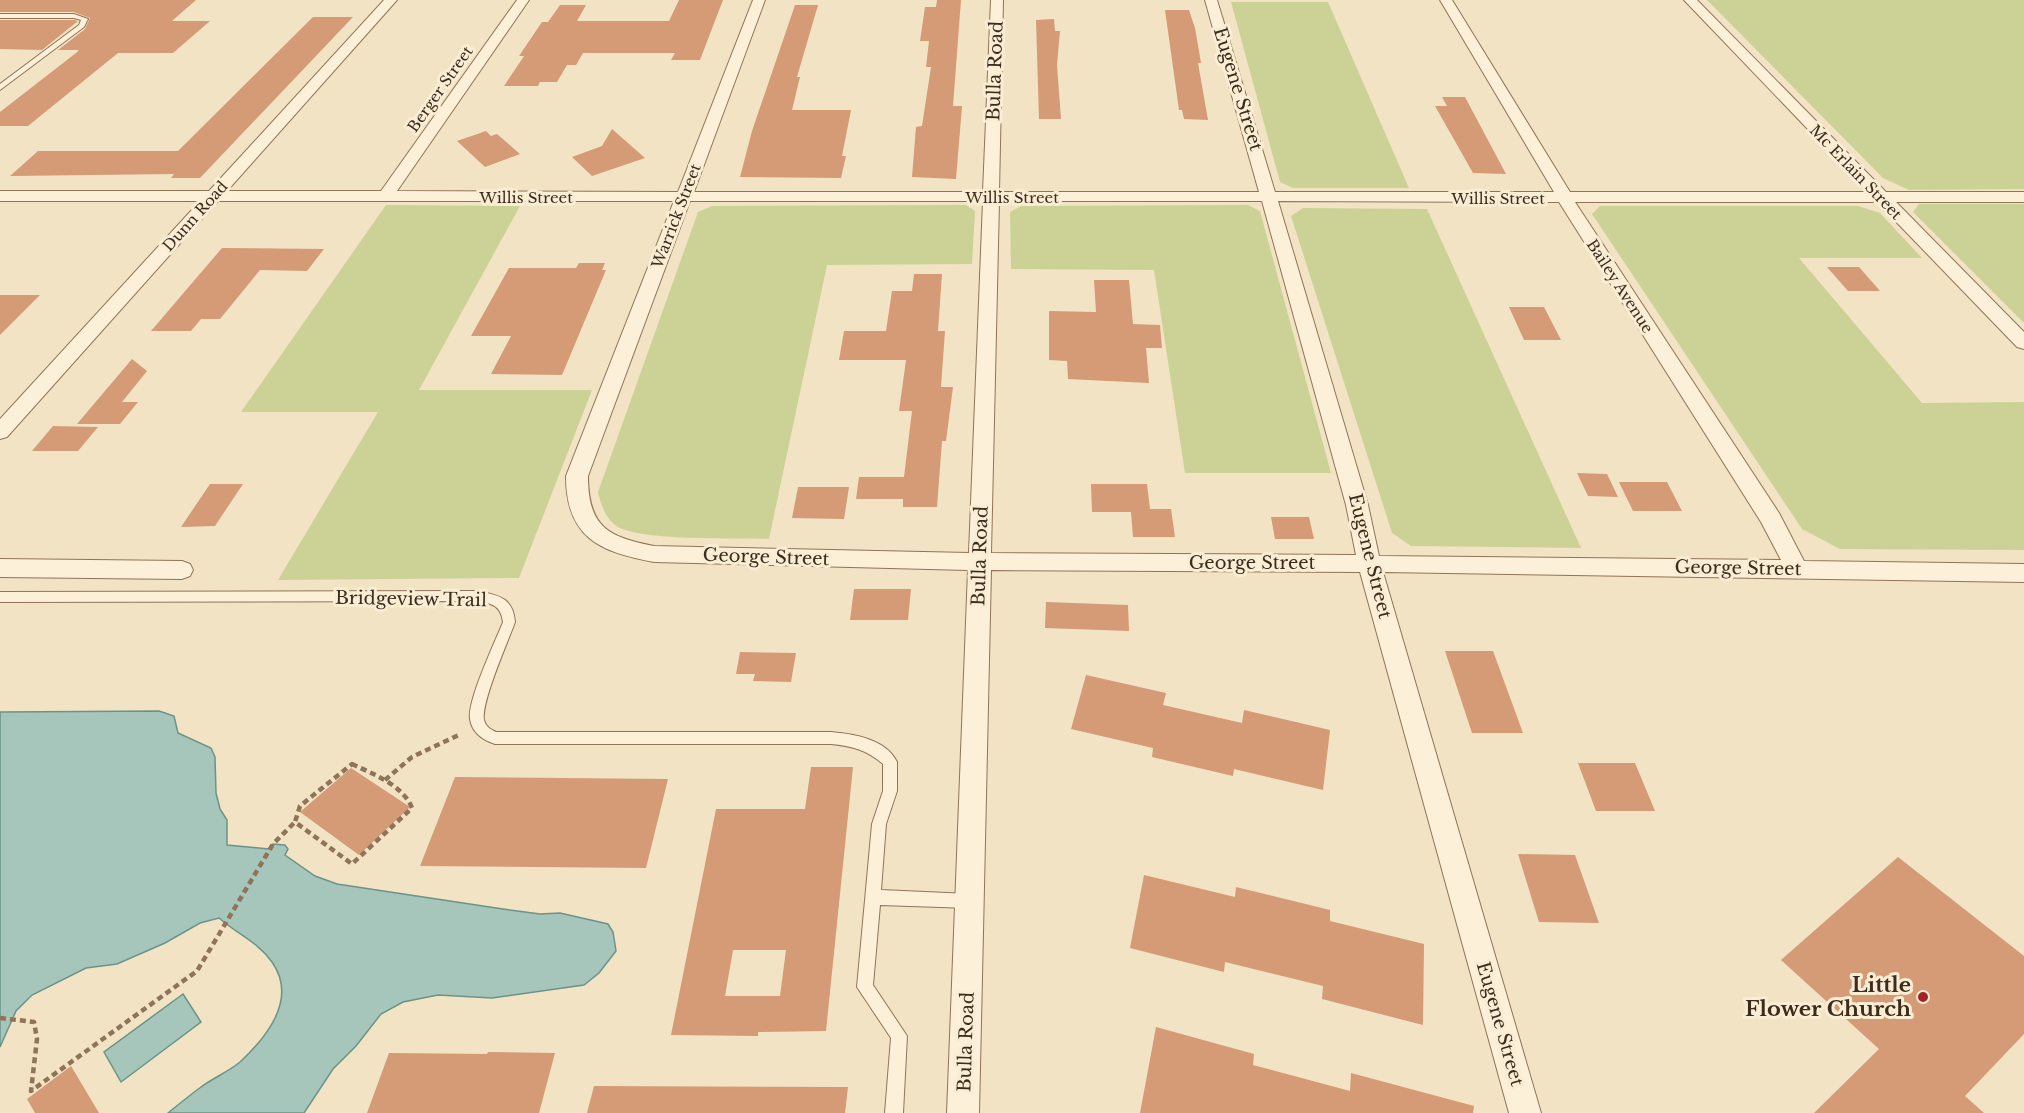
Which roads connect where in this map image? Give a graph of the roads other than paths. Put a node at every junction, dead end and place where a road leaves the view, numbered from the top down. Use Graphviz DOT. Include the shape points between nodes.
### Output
graph roads {
  1 [pos="391,0"];
  2 [pos="523,0"];
  3 [pos="759,0"];
  4 [pos="997,0"];
  5 [pos="1211,0"];
  6 [pos="1446,0"];
  7 [pos="1690,0"];
  8 [pos="0,16"];
  9 [pos="0,88"];
  10 [pos="0,196"];
  11 [pos="213,196"];
  12 [pos="385,197"];
  13 [pos="684,197"];
  14 [pos="991,197"];
  15 [pos="1881,197"];
  16 [pos="2024,197"];
  17 [pos="1269,198"];
  18 [pos="1565,198"];
  19 [pos="2024,343"];
  20 [pos="593,431"];
  21 [pos="0,432"];
  22 [pos="980,562"];
  23 [pos="1369,564"];
  24 [pos="0,568"];
  25 [pos="182,570"];
  26 [pos="1797,570"];
  27 [pos="2024,573"];
  28 [pos="0,597"];
  29 [pos="873,897"];
  30 [pos="970,901"];
  31 [pos="894,1113"];
  32 [pos="963,1113"];
  33 [pos="1525,1113"];
  1 -- 11 [label="street, Dunn Road"];
  2 -- 12 [label="street, Berger Street"];
  3 -- 13 [label="street, Warrick Street"];
  4 -- 14 [label="street, Bulla Road"];
  5 -- 17 [label="street, Eugene Street"];
  6 -- 18 [label="street, Bailey Avenue"];
  7 -- 15 [label="street, Mc Erlain Street"];
  8 -- 9 [label="lane" via="85,19 82,26"];
  10 -- 11 [label="street, Willis Street"];
  11 -- 12 [label="street, Willis Street"];
  11 -- 21 [label="street, Dunn Road"];
  12 -- 13 [label="street, Willis Street"];
  13 -- 14 [label="street, Willis Street"];
  13 -- 20 [label="street, Warrick Street"];
  14 -- 17 [label="street, Willis Street"];
  14 -- 22 [label="street, Bulla Road"];
  15 -- 16 [label="street, Willis Street"];
  15 -- 18 [label="street, Willis Street"];
  15 -- 19 [label="street, Mc Erlain Street"];
  17 -- 18 [label="street, Willis Street"];
  17 -- 23 [label="street, Eugene Street" via="1358,505"];
  18 -- 26 [label="street, Bailey Avenue" via="1771,519"];
  20 -- 22 [label="street, George Street" via="578,476 576,497 581,517 596,533 633,551"];
  22 -- 23 [label="street, George Street"];
  22 -- 30 [label="street, Bulla Road"];
  23 -- 26 [label="street, George Street"];
  23 -- 33 [label="street, Eugene Street"];
  24 -- 25 [label="street"];
  26 -- 27 [label="street, George Street"];
  28 -- 29 [label="lane, Bridgeview Trail" via="479,596 498,600 508,611 509,622 479,702 477,719 483,732 495,738 831,738 854,739 877,748 890,762 890,791 879,824"];
  29 -- 30 [label="lane"];
  29 -- 31 [label="lane" via="865,987 899,1036"];
  30 -- 32 [label="street, Bulla Road"];
}
